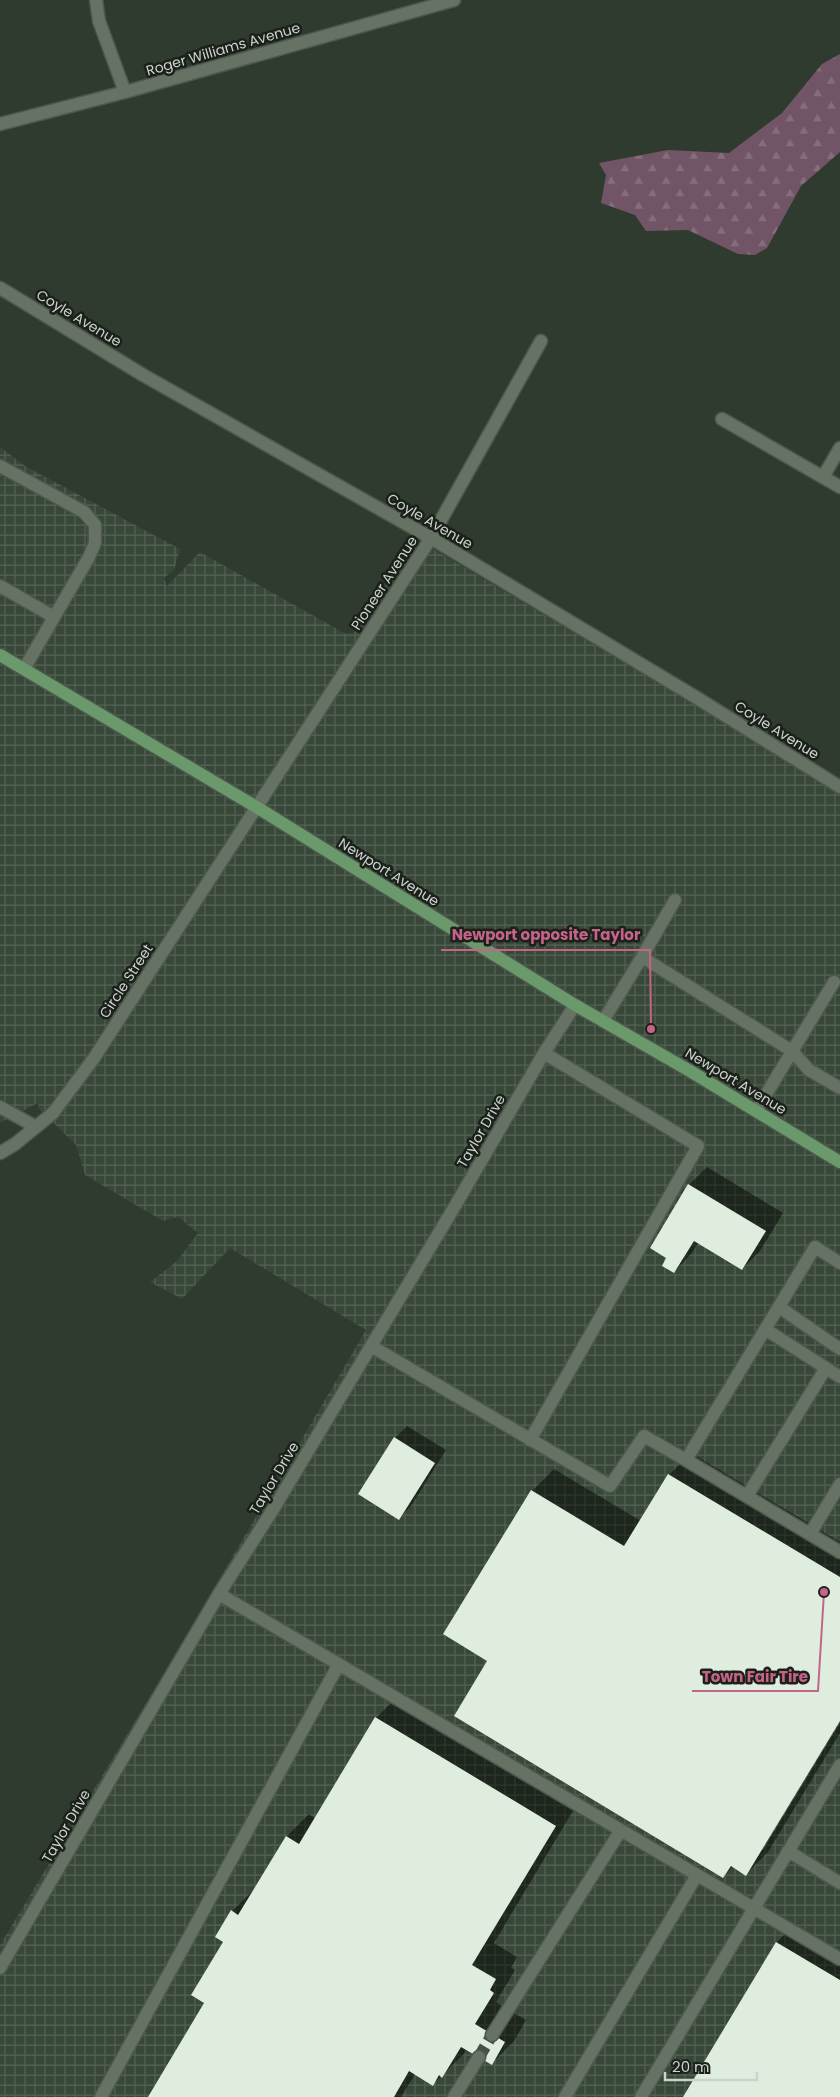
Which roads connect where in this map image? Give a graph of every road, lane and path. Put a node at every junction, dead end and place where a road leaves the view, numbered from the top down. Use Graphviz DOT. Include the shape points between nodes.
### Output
graph roads {
  1 [pos="96,0"];
  2 [pos="454,0"];
  3 [pos="125,92"];
  4 [pos="0,124"];
  5 [pos="0,288"];
  6 [pos="541,341"];
  7 [pos="722,419"];
  8 [pos="840,448"];
  9 [pos="0,466"];
  10 [pos="823,477"];
  11 [pos="840,487"];
  12 [pos="431,538"];
  13 [pos="0,586"];
  14 [pos="54,617"];
  15 [pos="0,655"];
  16 [pos="24,669"];
  17 [pos="840,787"];
  18 [pos="258,808"];
  19 [pos="675,900"];
  20 [pos="642,957"];
  21 [pos="834,982"];
  22 [pos="575,1005"];
  23 [pos="603,1021"];
  24 [pos="792,1050"];
  25 [pos="544,1053"];
  26 [pos="840,1088"];
  27 [pos="0,1106"];
  28 [pos="756,1111"];
  29 [pos="36,1127"];
  30 [pos="0,1153"];
  31 [pos="840,1162"];
  32 [pos="840,1263"];
  33 [pos="779,1307"];
  34 [pos="765,1329"];
  35 [pos="815,1332"];
  36 [pos="840,1338"];
  37 [pos="371,1346"];
  38 [pos="840,1349"];
  39 [pos="826,1368"];
  40 [pos="840,1377"];
  41 [pos="530,1440"];
  42 [pos="686,1460"];
  43 [pos="840,1484"];
  44 [pos="747,1496"];
  45 [pos="810,1534"];
  46 [pos="840,1552"];
  47 [pos="219,1594"];
  48 [pos="339,1664"];
  49 [pos="840,1765"];
  50 [pos="836,1782"];
  51 [pos="621,1830"];
  52 [pos="788,1851"];
  53 [pos="697,1875"];
  54 [pos="840,1883"];
  55 [pos="754,1909"];
  56 [pos="840,1959"];
  57 [pos="0,1968"];
  58 [pos="492,2035"];
  59 [pos="479,2057"];
  60 [pos="101,2097"];
  61 [pos="454,2097"];
  62 [pos="565,2097"];
  63 [pos="641,2097"];
  1 -- 3 [label="street" via="99,21"];
  2 -- 3 [label="street, Roger Williams Avenue"];
  3 -- 4 [label="street, Roger Williams Avenue"];
  5 -- 12 [label="street, Coyle Avenue" via="143,375"];
  6 -- 12 [label="street, Pioneer Avenue"];
  7 -- 10 [label="street"];
  8 -- 10 [label="street"];
  9 -- 14 [label="street" via="84,512 96,525 95,543 89,557"];
  10 -- 11 [label="street"];
  12 -- 17 [label="street, Coyle Avenue"];
  12 -- 18 [label="street, Pioneer Avenue"];
  13 -- 14 [label="street"];
  14 -- 16 [label="street"];
  15 -- 16 [label="main road, Newport Avenue"];
  16 -- 18 [label="main road, Newport Avenue"];
  18 -- 22 [label="main road, Newport Avenue"];
  18 -- 29 [label="street, Circle Street" via="94,1058 53,1113"];
  19 -- 20 [label="street"];
  20 -- 23 [label="street"];
  20 -- 24 [label="street"];
  21 -- 24 [label="street"];
  22 -- 23 [label="main road, Newport Avenue"];
  22 -- 25 [label="street, Taylor Drive"];
  23 -- 28 [label="main road, Newport Avenue"];
  24 -- 26 [label="street" via="810,1070"];
  24 -- 28 [label="street"];
  25 -- 37 [label="street, Taylor Drive"];
  25 -- 41 [label="street" via="698,1146"];
  27 -- 29 [label="street"];
  28 -- 31 [label="main road, Newport Avenue"];
  29 -- 30 [label="street, Circle Street"];
  32 -- 33 [label="street" via="815,1247"];
  33 -- 34 [label="street"];
  33 -- 35 [label="street"];
  34 -- 39 [label="street"];
  34 -- 42 [label="street"];
  35 -- 36 [label="street"];
  35 -- 38 [label="street"];
  37 -- 41 [label="street"];
  37 -- 47 [label="street, Taylor Drive"];
  39 -- 40 [label="street"];
  39 -- 44 [label="street"];
  41 -- 42 [label="street" via="610,1486 644,1436"];
  42 -- 44 [label="street"];
  43 -- 45 [label="street"];
  44 -- 45 [label="street"];
  45 -- 46 [label="street"];
  47 -- 48 [label="street"];
  47 -- 57 [label="street, Taylor Drive"];
  48 -- 51 [label="street"];
  48 -- 60 [label="street"];
  49 -- 50 [label="street"];
  50 -- 52 [label="street"];
  51 -- 53 [label="street"];
  51 -- 58 [label="street"];
  52 -- 54 [label="street"];
  52 -- 55 [label="street"];
  53 -- 55 [label="street"];
  53 -- 62 [label="street"];
  55 -- 56 [label="street"];
  55 -- 63 [label="street"];
  59 -- 61 [label="street"];
}
